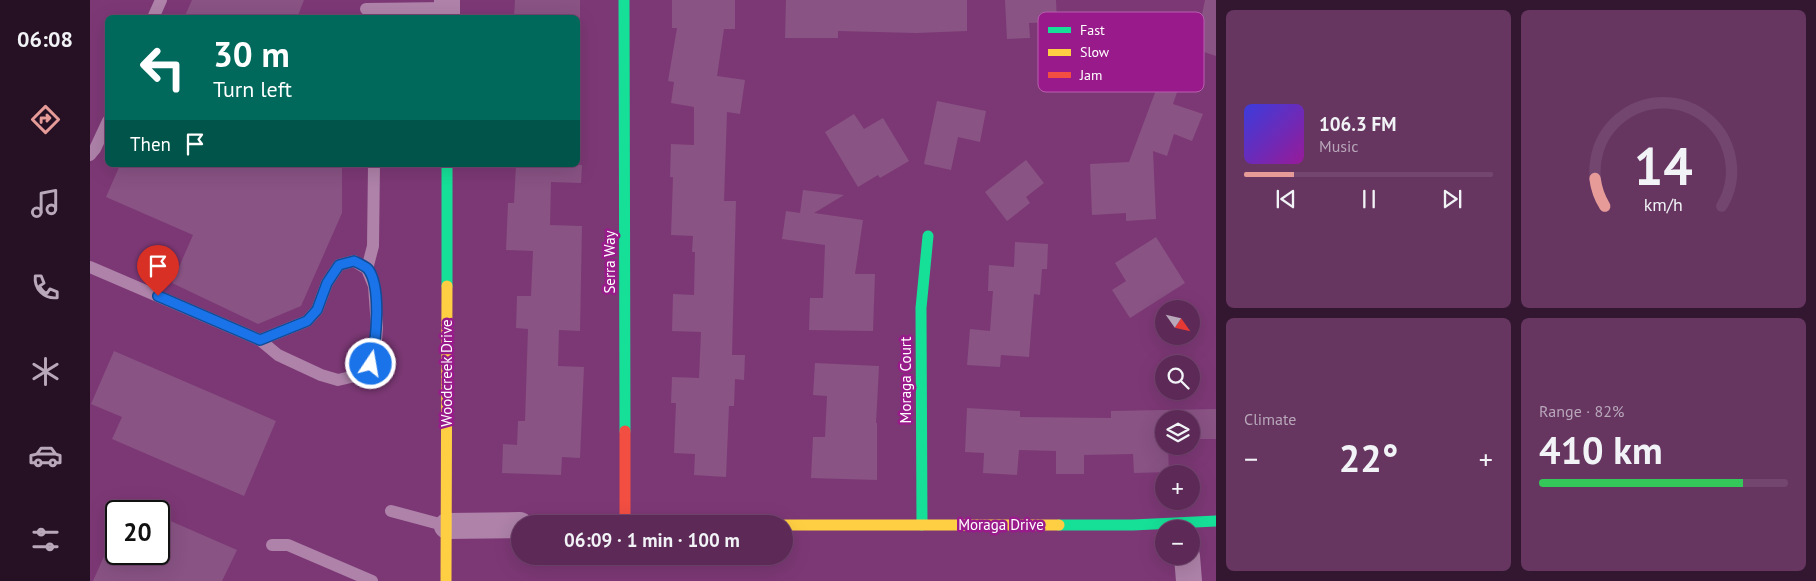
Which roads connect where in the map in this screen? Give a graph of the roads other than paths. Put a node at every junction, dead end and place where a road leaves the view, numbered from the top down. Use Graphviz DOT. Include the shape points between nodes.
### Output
graph roads {
  1 [pos="161,0"];
  2 [pos="624,0"];
  3 [pos="366,9"];
  4 [pos="447,9"];
  5 [pos="155,15"];
  6 [pos="105,128"];
  7 [pos="90,154"];
  8 [pos="374,167"];
  9 [pos="447,167"];
  10 [pos="928,236"];
  11 [pos="90,267"];
  12 [pos="367,269"];
  13 [pos="260,340"];
  14 [pos="391,511"];
  15 [pos="625,515"];
  16 [pos="1216,521"];
  17 [pos="511,524"];
  18 [pos="1200,524"];
  19 [pos="793,525"];
  20 [pos="922,525"];
  21 [pos="447,526"];
  22 [pos="1155,526"];
  23 [pos="272,544"];
  24 [pos="1188,565"];
  25 [pos="372,581"];
  26 [pos="446,581"];
  27 [pos="1189,581"];
  1 -- 5 [label="lane"];
  2 -- 15 [label="street, Serra Way"];
  3 -- 4 [label="lane"];
  6 -- 7 [label="lane"];
  8 -- 12 [label="lane" via="373,246"];
  9 -- 21 [label="street, Woodcreek Drive"];
  10 -- 20 [label="street, Moraga Court" via="921,308"];
  11 -- 13 [label="lane"];
  12 -- 13 [label="lane" via="354,261 339,265 327,283 317,310 307,321"];
  12 -- 13 [label="lane" via="374,286 376,342 371,364 355,376 338,380 321,375 278,355"];
  14 -- 21 [label="lane"];
  16 -- 18 [label="street, Moraga Drive"];
  17 -- 21 [label="street"];
  19 -- 20 [label="street, Moraga Drive"];
  20 -- 22 [label="street, Moraga Drive"];
  21 -- 26 [label="street, Woodcreek Drive"];
  23 -- 25 [label="lane" via="288,545"];
  24 -- 27 [label="street"];
}
